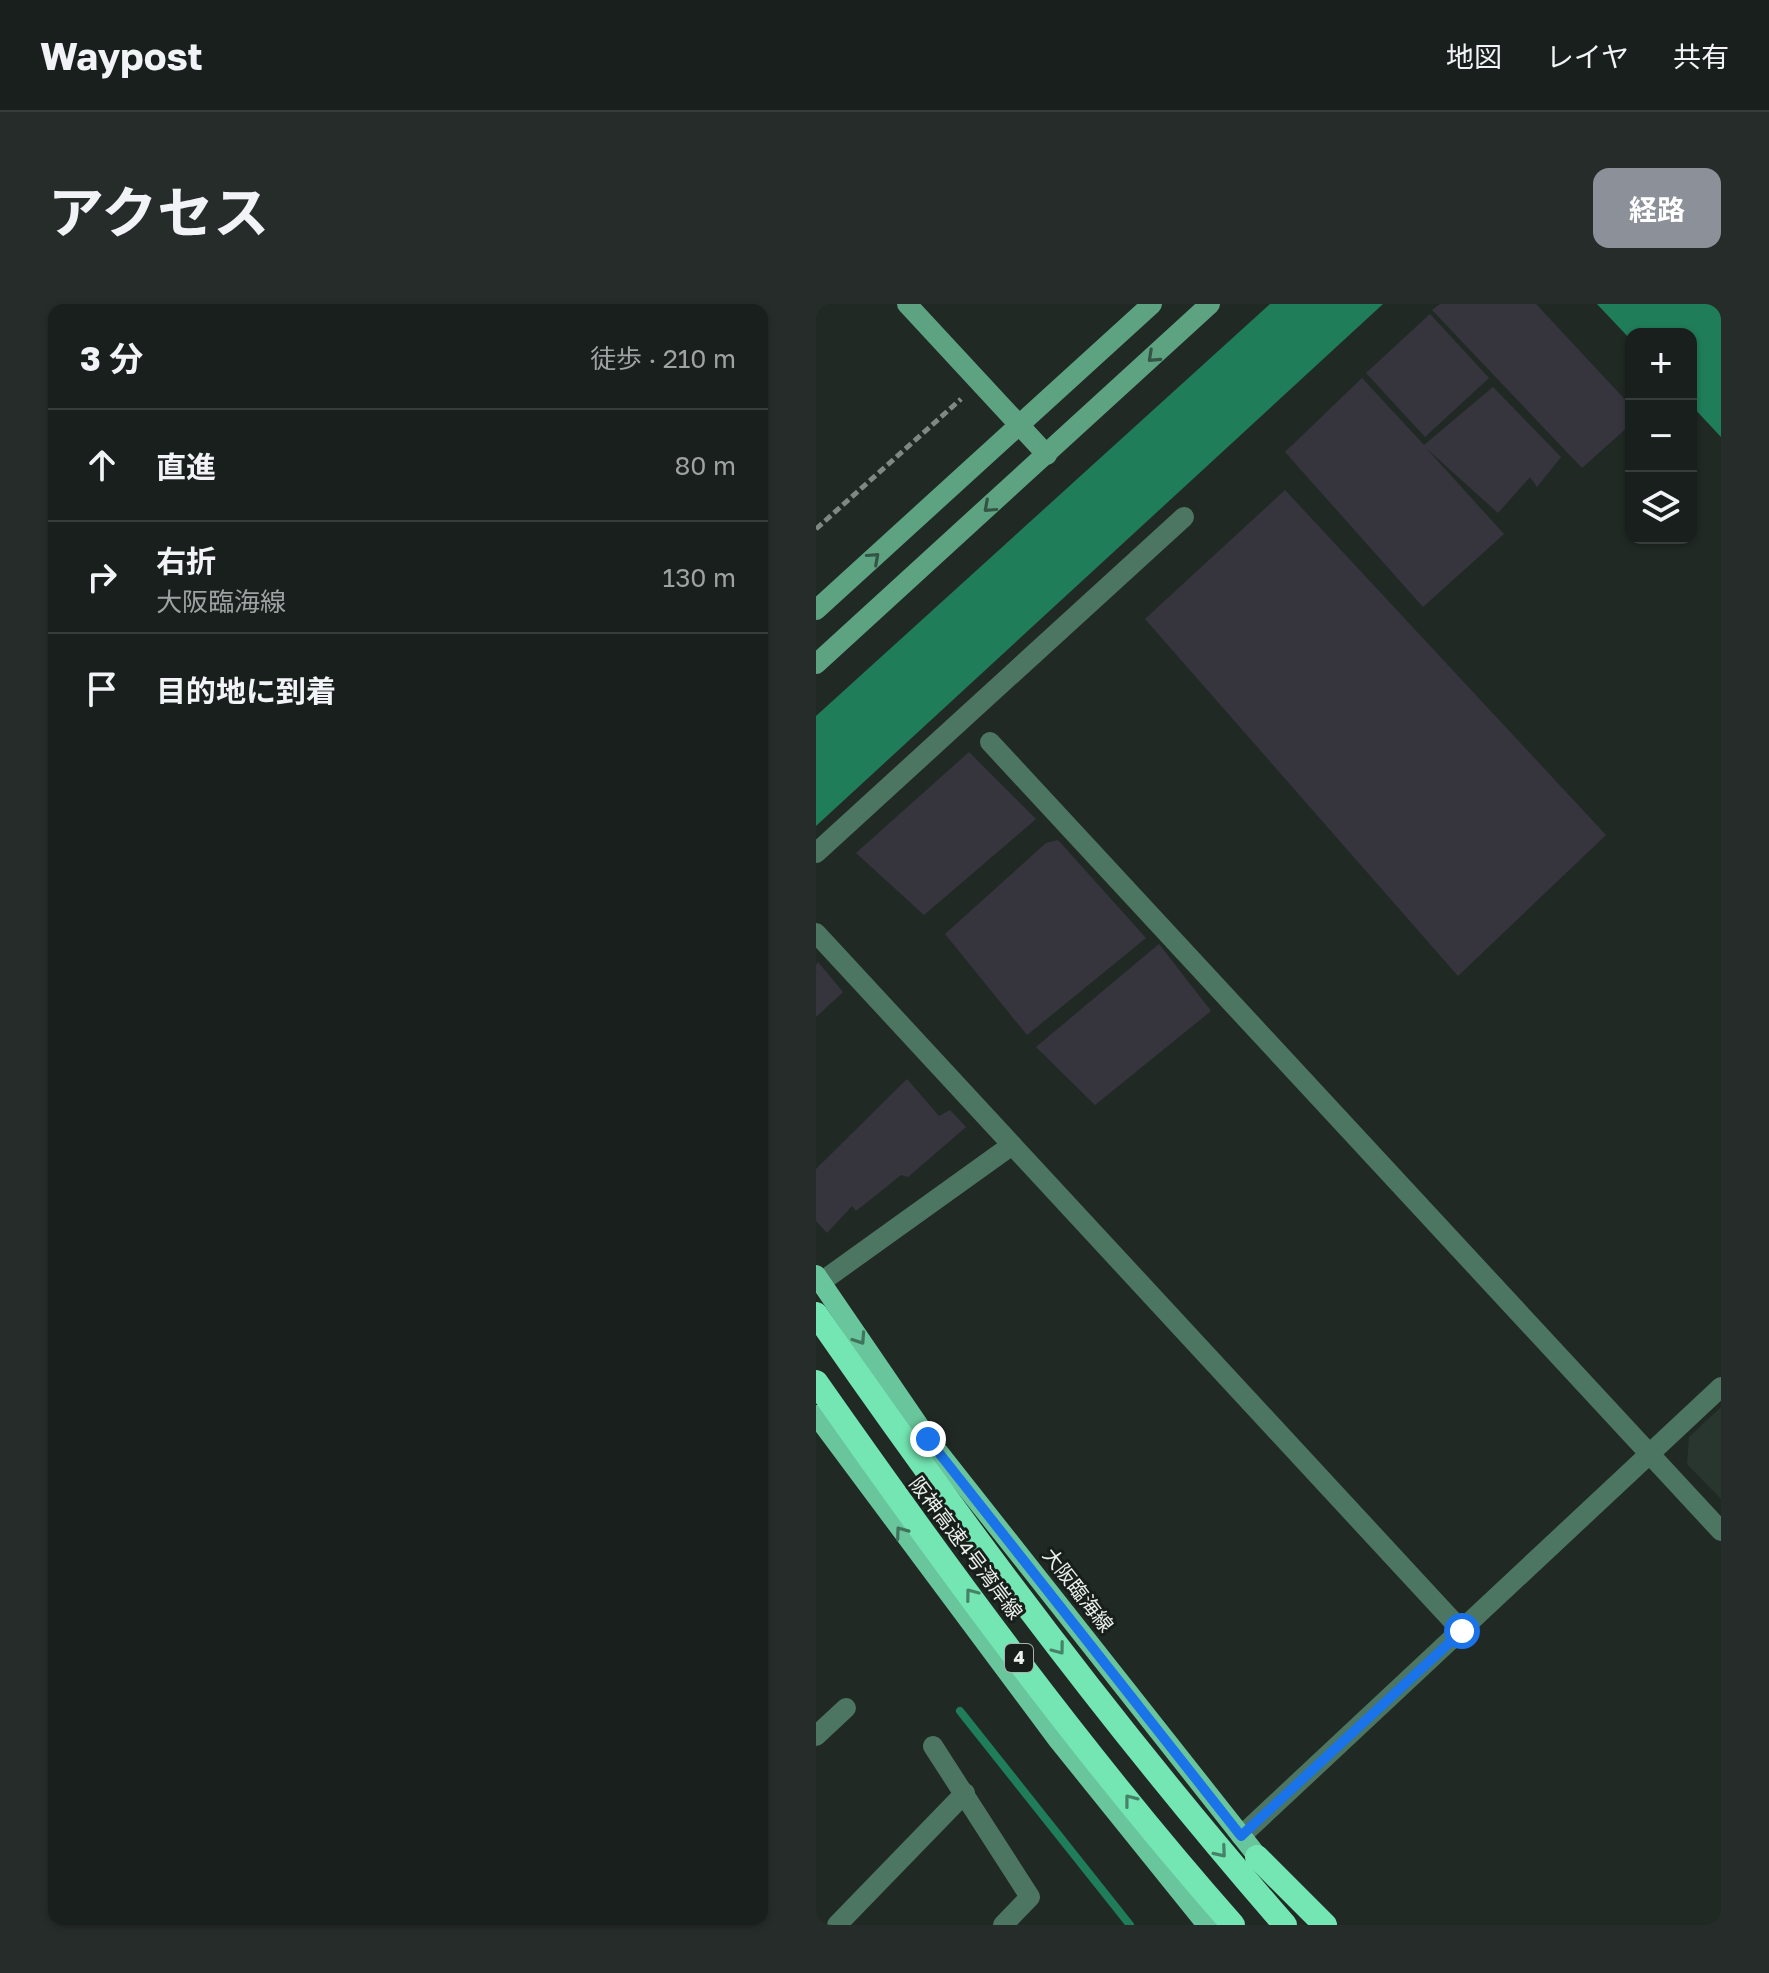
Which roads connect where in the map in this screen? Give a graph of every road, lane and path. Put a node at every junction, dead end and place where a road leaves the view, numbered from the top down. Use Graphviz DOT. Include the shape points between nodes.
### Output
graph roads {
  1 [pos="907,304"];
  2 [pos="1152,304"];
  3 [pos="1210,304"];
  4 [pos="961,399"];
  5 [pos="1021,425"];
  6 [pos="1047,455"];
  7 [pos="1184,517"];
  8 [pos="816,529"];
  9 [pos="816,610"];
  10 [pos="816,664"];
  11 [pos="990,742"];
  12 [pos="816,853"];
  13 [pos="816,933"];
  14 [pos="1012,1145"];
  15 [pos="818,1278"];
  16 [pos="816,1314"];
  17 [pos="816,1382"];
  18 [pos="1721,1387"];
  19 [pos="816,1415"];
  20 [pos="1651,1455"];
  21 [pos="1721,1531"];
  22 [pos="1462,1631"];
  23 [pos="846,1708"];
  24 [pos="816,1736"];
  25 [pos="933,1746"];
  26 [pos="965,1793"];
  27 [pos="1241,1836"];
  28 [pos="1257,1857"];
  29 [pos="837,1925"];
  30 [pos="1003,1925"];
  31 [pos="1207,1925"];
  32 [pos="1233,1925"];
  33 [pos="1285,1925"];
  34 [pos="1316,1925"];
  35 [pos="1325,1925"];
  1 -- 5 [label="street"];
  2 -- 5 [label="street"];
  3 -- 6 [label="street, one-way"];
  4 -- 8 [label="path"];
  5 -- 6 [label="street"];
  9 -- 5 [label="street, one-way"];
  6 -- 10 [label="street, one-way"];
  7 -- 12 [label="street"];
  11 -- 20 [label="street"];
  13 -- 14 [label="street"];
  14 -- 15 [label="street"];
  14 -- 22 [label="street"];
  15 -- 27 [label="main road, 大阪臨海線, one-way" via="928,1439"];
  16 -- 33 [label="highway, 阪神高速4号湾岸線 / 4, one-way" via="922,1467 1077,1672"];
  32 -- 17 [label="highway, 阪神高速4号湾岸線 / 4, one-way" via="1040,1685"];
  18 -- 20 [label="street"];
  31 -- 19 [label="main road, one-way" via="1058,1740"];
  20 -- 21 [label="street"];
  20 -- 22 [label="street"];
  22 -- 27 [label="street"];
  23 -- 24 [label="street"];
  25 -- 26 [label="street"];
  26 -- 29 [label="street"];
  26 -- 30 [label="street" via="1030,1897"];
  27 -- 28 [label="main road, 大阪臨海線"];
  28 -- 34 [label="main road, 大阪臨海線"];
  28 -- 35 [label="highway"];
}
